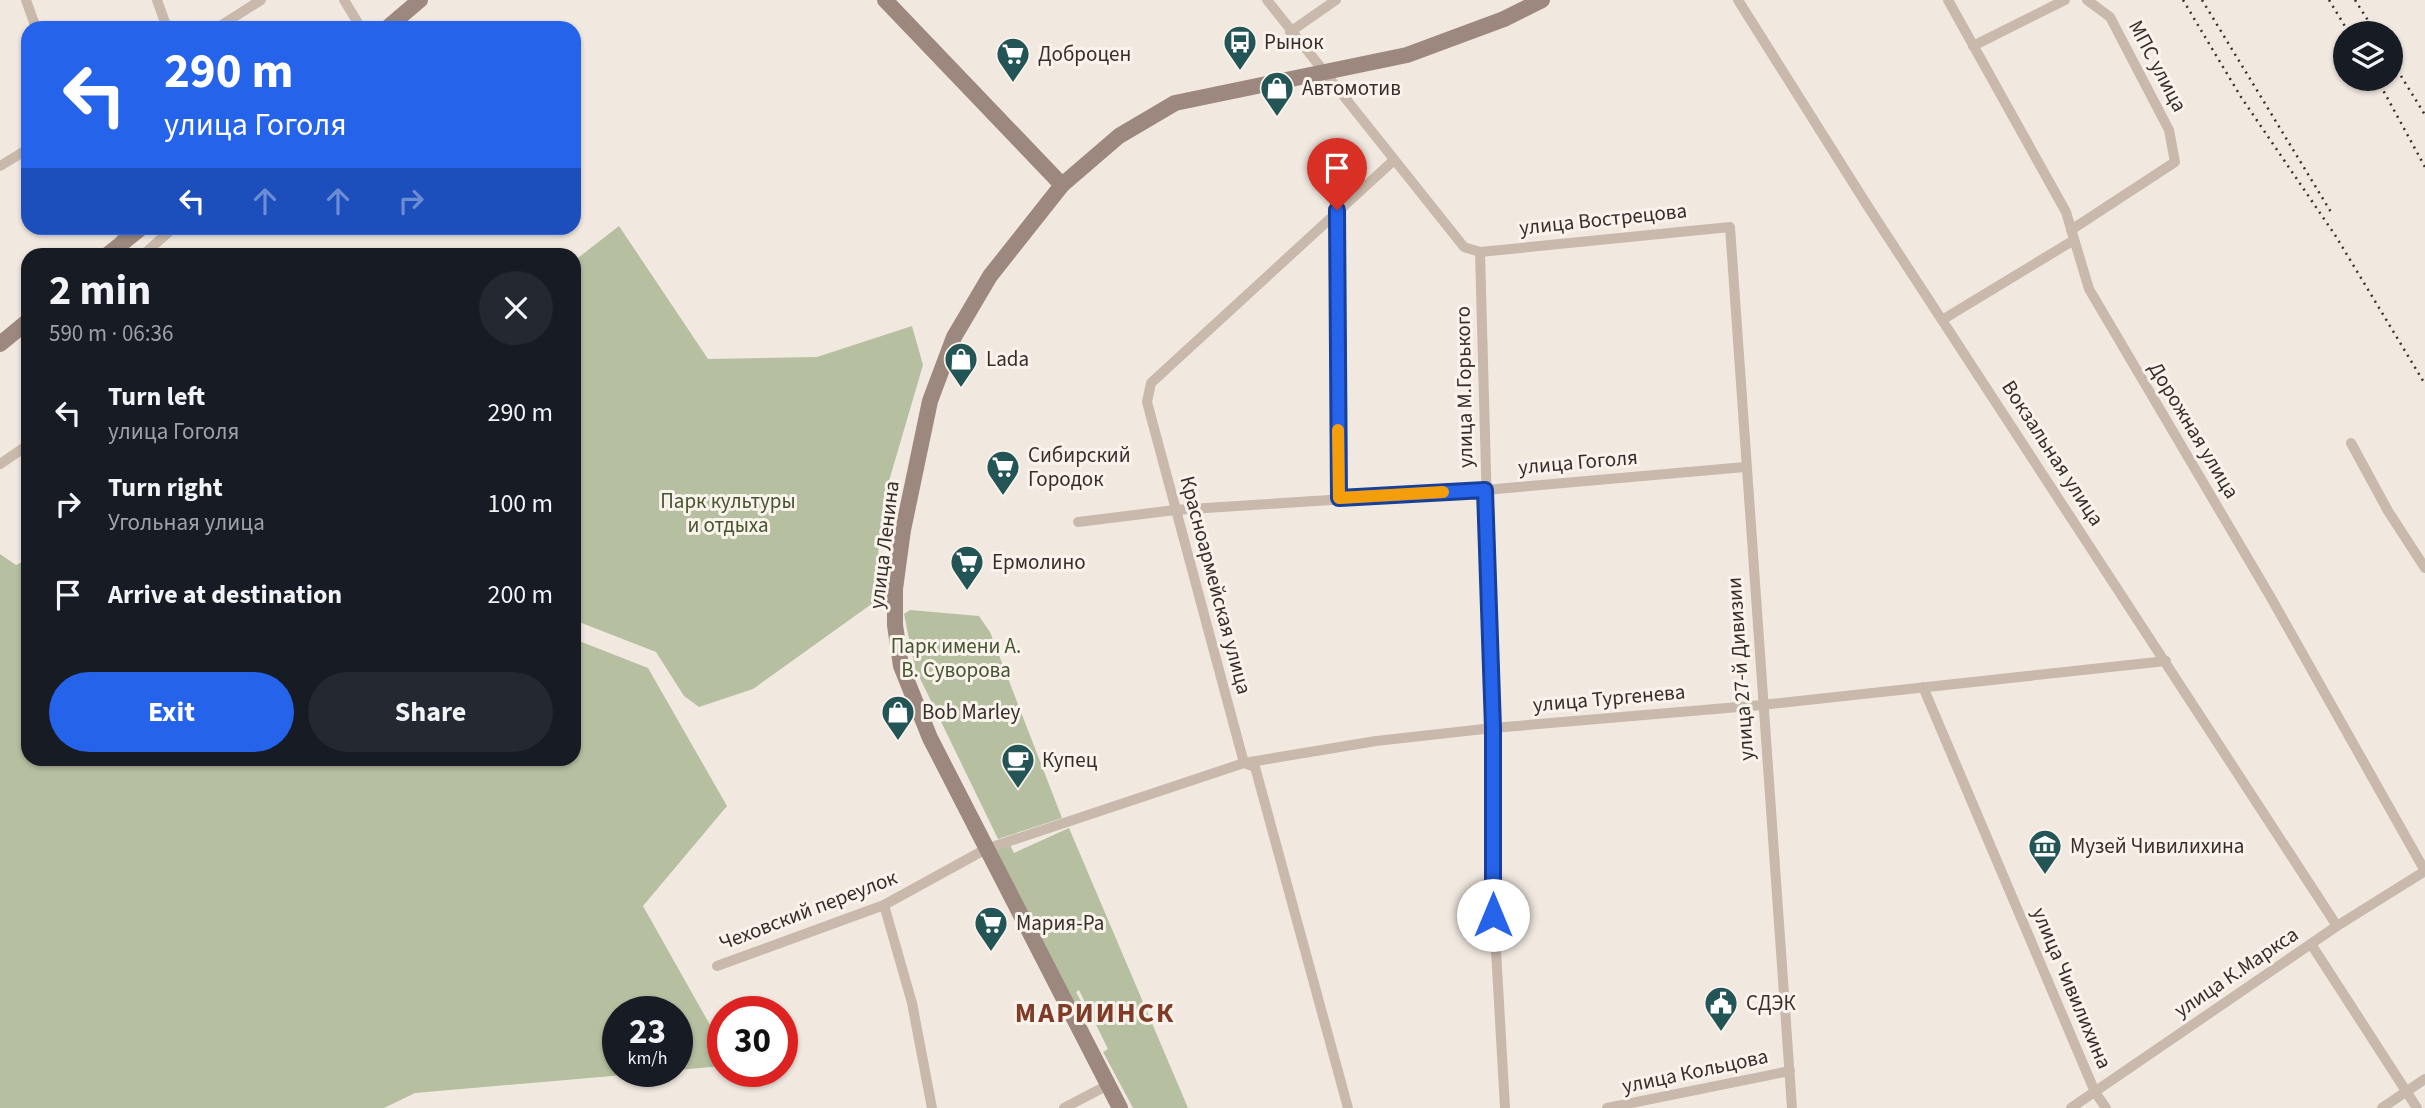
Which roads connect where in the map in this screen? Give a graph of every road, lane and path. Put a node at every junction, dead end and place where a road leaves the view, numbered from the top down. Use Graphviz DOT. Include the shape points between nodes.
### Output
graph roads {
  1 [pos="26,0"];
  2 [pos="157,0"];
  3 [pos="261,0"];
  4 [pos="344,0"];
  5 [pos="420,0"];
  6 [pos="885,0"];
  7 [pos="1267,0"];
  8 [pos="1336,0"];
  9 [pos="1542,0"];
  10 [pos="1738,0"];
  11 [pos="1948,0"];
  12 [pos="2064,0"];
  13 [pos="2087,0"];
  14 [pos="34,21"];
  15 [pos="164,21"];
  16 [pos="228,21"];
  17 [pos="358,21"];
  18 [pos="395,21"];
  19 [pos="1290,32"];
  20 [pos="1973,46"];
  21 [pos="1322,73"];
  22 [pos="21,153"];
  23 [pos="1394,160"];
  24 [pos="0,166"];
  25 [pos="1062,185"];
  26 [pos="1337,210"];
  27 [pos="1730,227"];
  28 [pos="165,235"];
  29 [pos="2072,235"];
  30 [pos="151,248"];
  31 [pos="1480,252"];
  32 [pos="1942,320"];
  33 [pos="21,327"];
  34 [pos="0,344"];
  35 [pos="2351,443"];
  36 [pos="21,449"];
  37 [pos="0,464"];
  38 [pos="1745,467"];
  39 [pos="1485,490"];
  40 [pos="1339,498"];
  41 [pos="1175,510"];
  42 [pos="1079,522"];
  43 [pos="2425,568"];
  44 [pos="2166,661"];
  45 [pos="1923,687"];
  46 [pos="1762,705"];
  47 [pos="1493,728"];
  48 [pos="1244,763"];
  49 [pos="986,849"];
  50 [pos="2425,871"];
  51 [pos="884,905"];
  52 [pos="2337,926"];
  53 [pos="2311,944"];
  54 [pos="717,966"];
  55 [pos="1790,1071"];
  56 [pos="2425,1079"];
  57 [pos="1108,1085"];
  58 [pos="2095,1092"];
  59 [pos="2406,1092"];
  60 [pos="932,1108"];
  61 [pos="1064,1108"];
  62 [pos="1120,1108"];
  63 [pos="1348,1108"];
  64 [pos="1505,1108"];
  65 [pos="1607,1108"];
  66 [pos="1792,1108"];
  67 [pos="2071,1108"];
  68 [pos="2106,1108"];
  69 [pos="2382,1108"];
  70 [pos="2417,1108"];
  1 -- 14 [label="street"];
  2 -- 15 [label="street"];
  3 -- 16 [label="street"];
  4 -- 17 [label="street"];
  5 -- 18 [label="main road"];
  6 -- 25 [label="main road"];
  7 -- 19 [label="street"];
  8 -- 19 [label="street"];
  9 -- 21 [label="main road, улица Ленина" via="1407,55"];
  10 -- 32 [label="street, Вокзальная улица"];
  11 -- 20 [label="street, Дорожная улица"];
  12 -- 20 [label="street"];
  13 -- 29 [label="street, МПС улица" via="2110,17 2169,130 2175,162"];
  19 -- 21 [label="street"];
  20 -- 29 [label="street, Дорожная улица" via="2066,212"];
  21 -- 23 [label="street"];
  21 -- 25 [label="main road, улица Ленина" via="1175,103 1119,136"];
  22 -- 24 [label="street"];
  23 -- 26 [label="street, Красноармейская улица"];
  23 -- 31 [label="street" via="1464,247"];
  25 -- 49 [label="main road, улица Ленина" via="990,276 954,337 925,421 895,589 901,666 914,706"];
  26 -- 40 [label="street"];
  26 -- 41 [label="street, Красноармейская улица" via="1152,383 1147,402"];
  27 -- 31 [label="street, улица Вострецова"];
  27 -- 38 [label="street, улица 27-й Дивизии"];
  28 -- 30 [label="street"];
  29 -- 32 [label="street"];
  29 -- 50 [label="street, Дорожная улица" via="2089,289"];
  31 -- 39 [label="street, улица М.Горького"];
  32 -- 44 [label="street, Вокзальная улица"];
  33 -- 34 [label="main road"];
  35 -- 43 [label="street"];
  36 -- 37 [label="street"];
  38 -- 39 [label="street, улица Гоголя"];
  38 -- 46 [label="street, улица 27-й Дивизии"];
  39 -- 40 [label="street, улица Гоголя"];
  39 -- 47 [label="street, улица М.Горького"];
  40 -- 41 [label="street, улица Гоголя"];
  41 -- 42 [label="street, улица Гоголя"];
  41 -- 48 [label="street, Красноармейская улица"];
  44 -- 45 [label="street, улица Тургенева"];
  44 -- 52 [label="street, Вокзальная улица"];
  45 -- 46 [label="street, улица Тургенева"];
  45 -- 58 [label="street, улица Чивилихина"];
  46 -- 47 [label="street, улица Тургенева"];
  46 -- 55 [label="street, улица 27-й Дивизии"];
  47 -- 48 [label="street, улица Тургенева"];
  47 -- 64 [label="street, улица М.Горького" via="1493,915"];
  48 -- 49 [label="street, улица Тургенева"];
  48 -- 63 [label="street, Красноармейская улица" via="1255,767"];
  49 -- 51 [label="street, Чеховский переулок"];
  49 -- 57 [label="main road, улица Ленина"];
  50 -- 52 [label="street, улица К.Маркса"];
  51 -- 54 [label="street, Чеховский переулок"];
  51 -- 60 [label="street" via="912,1003"];
  52 -- 53 [label="street, улица К.Маркса"];
  53 -- 58 [label="street, улица К.Маркса"];
  53 -- 59 [label="street"];
  55 -- 65 [label="street, улица Кольцова"];
  55 -- 66 [label="street, улица 27-й Дивизии"];
  56 -- 59 [label="street"];
  57 -- 61 [label="street"];
  57 -- 62 [label="main road, улица Ленина"];
  58 -- 67 [label="street, улица К.Маркса"];
  58 -- 68 [label="street, улица Чивилихина"];
  59 -- 69 [label="street"];
  59 -- 70 [label="street"];
}
